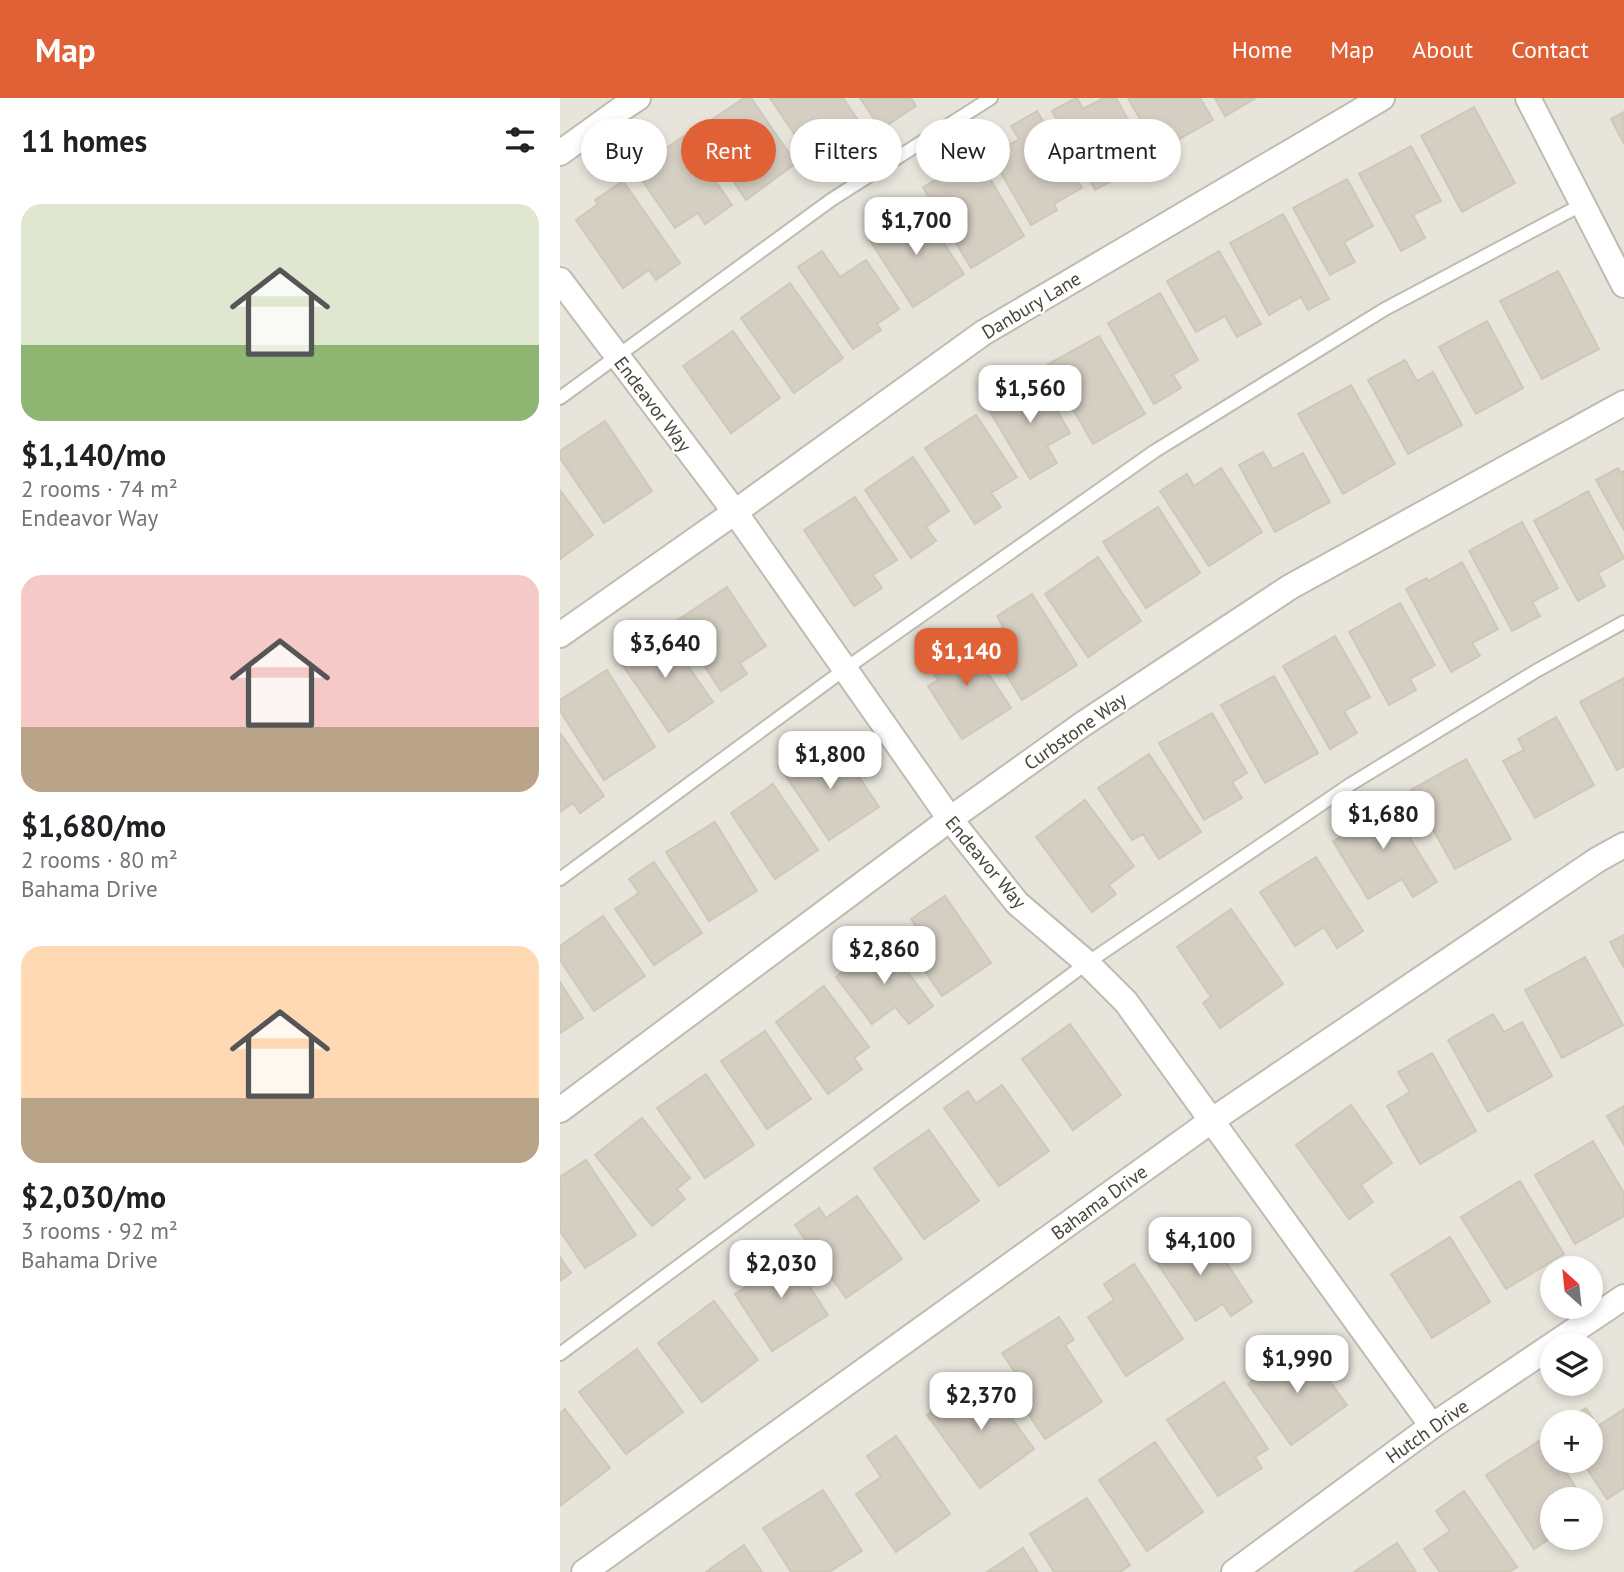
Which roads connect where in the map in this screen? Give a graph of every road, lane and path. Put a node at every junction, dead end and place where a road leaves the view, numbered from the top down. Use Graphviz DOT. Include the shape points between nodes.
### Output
graph roads {
  1 [pos="638,98"];
  2 [pos="991,98"];
  3 [pos="1382,98"];
  4 [pos="1528,98"];
  5 [pos="560,153"];
  6 [pos="1583,204"];
  7 [pos="560,280"];
  8 [pos="1624,285"];
  9 [pos="617,356"];
  10 [pos="560,398"];
  11 [pos="1624,403"];
  12 [pos="735,512"];
  13 [pos="1624,622"];
  14 [pos="560,635"];
  15 [pos="845,669"];
  16 [pos="950,819"];
  17 [pos="1624,845"];
  18 [pos="560,879"];
  19 [pos="1087,962"];
  20 [pos="560,1110"];
  21 [pos="1212,1121"];
  22 [pos="1624,1297"];
  23 [pos="560,1354"];
  24 [pos="1432,1426"];
  25 [pos="584,1572"];
  26 [pos="1234,1572"];
  1 -- 5 [label="street"];
  2 -- 9 [label="lane" via="831,200"];
  3 -- 12 [label="street, Danbury Lane" via="983,333"];
  4 -- 6 [label="street"];
  6 -- 8 [label="street"];
  6 -- 15 [label="lane" via="1385,309 1154,451"];
  7 -- 9 [label="street, Endeavor Way"];
  9 -- 10 [label="lane"];
  9 -- 12 [label="street, Endeavor Way"];
  11 -- 16 [label="street, Curbstone Way" via="1290,587 1083,724"];
  12 -- 14 [label="street, Danbury Lane"];
  12 -- 15 [label="street, Endeavor Way"];
  13 -- 19 [label="lane" via="1351,784"];
  15 -- 16 [label="street, Endeavor Way"];
  15 -- 18 [label="lane"];
  16 -- 19 [label="street, Endeavor Way" via="1017,903"];
  16 -- 20 [label="street, Curbstone Way"];
  17 -- 21 [label="street, Bahama Drive"];
  19 -- 21 [label="street, Endeavor Way" via="1126,1002"];
  19 -- 23 [label="lane"];
  21 -- 24 [label="street, Endeavor Way"];
  21 -- 25 [label="street, Bahama Drive"];
  22 -- 24 [label="street, Hutch Drive"];
  24 -- 26 [label="street, Hutch Drive"];
}
